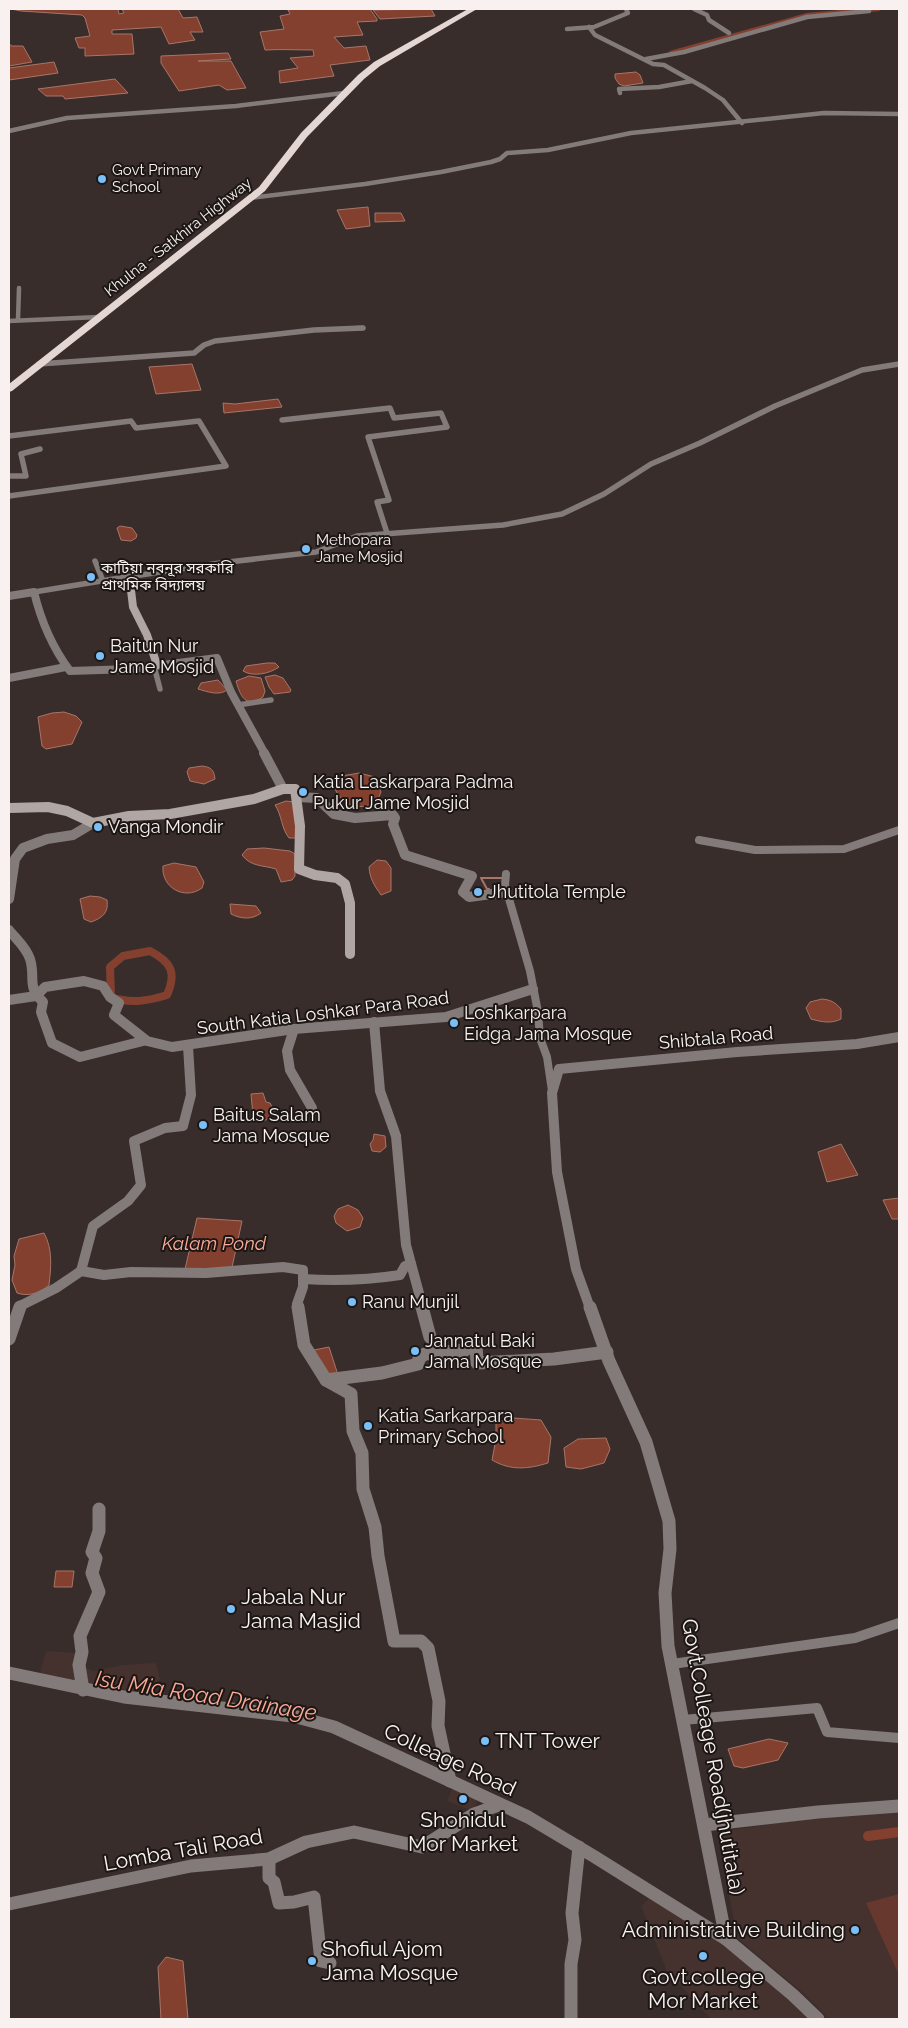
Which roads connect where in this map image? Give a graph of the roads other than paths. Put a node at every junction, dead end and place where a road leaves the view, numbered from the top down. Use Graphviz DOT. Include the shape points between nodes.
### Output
graph roads {
  1 [pos="473,9"];
  2 [pos="622,9"];
  3 [pos="626,9"];
  4 [pos="634,9"];
  5 [pos="694,9"];
  6 [pos="869,10"];
  7 [pos="589,28"];
  8 [pos="567,29"];
  9 [pos="736,31"];
  10 [pos="729,33"];
  11 [pos="645,59"];
  12 [pos="692,81"];
  13 [pos="344,93"];
  14 [pos="620,93"];
  15 [pos="899,114"];
  16 [pos="742,122"];
  17 [pos="9,131"];
  18 [pos="250,198"];
  19 [pos="19,288"];
  20 [pos="99,317"];
  21 [pos="18,320"];
  22 [pos="9,321"];
  23 [pos="363,328"];
  24 [pos="39,364"];
  25 [pos="899,364"];
  26 [pos="9,389"];
  27 [pos="282,420"];
  28 [pos="9,436"];
  29 [pos="40,449"];
  30 [pos="9,476"];
  31 [pos="9,496"];
  32 [pos="387,533"];
  33 [pos="95,561"];
  34 [pos="134,576"];
  35 [pos="103,581"];
  36 [pos="131,590"];
  37 [pos="34,592"];
  38 [pos="9,596"];
  39 [pos="156,665"];
  40 [pos="66,667"];
  41 [pos="9,678"];
  42 [pos="160,689"];
  43 [pos="271,700"];
  44 [pos="238,705"];
  45 [pos="283,789"];
  46 [pos="297,797"];
  47 [pos="9,808"];
  48 [pos="93,823"];
  49 [pos="899,830"];
  50 [pos="699,840"];
  51 [pos="506,874"];
  52 [pos="507,892"];
  53 [pos="9,899"];
  54 [pos="9,930"];
  55 [pos="350,954"];
  56 [pos="533,989"];
  57 [pos="36,996"];
  58 [pos="9,1000"];
  59 [pos="374,1022"];
  60 [pos="294,1029"];
  61 [pos="899,1037"];
  62 [pos="143,1040"];
  63 [pos="188,1046"];
  64 [pos="552,1093"];
  65 [pos="312,1108"];
  66 [pos="411,1264"];
  67 [pos="81,1271"];
  68 [pos="303,1278"];
  69 [pos="430,1338"];
  70 [pos="9,1339"];
  71 [pos="607,1352"];
  72 [pos="326,1380"];
  73 [pos="99,1509"];
  74 [pos="899,1623"];
  75 [pos="672,1664"];
  76 [pos="9,1673"];
  77 [pos="83,1690"];
  78 [pos="683,1720"];
  79 [pos="899,1738"];
  80 [pos="450,1781"];
  81 [pos="499,1805"];
  82 [pos="899,1806"];
  83 [pos="704,1825"];
  84 [pos="579,1847"];
  85 [pos="269,1859"];
  86 [pos="9,1904"];
  87 [pos="726,1940"];
  88 [pos="330,1963"];
  89 [pos="571,2019"];
  90 [pos="818,2019"];
  1 -- 13 [label="highway, Khulna - Satkhira Highway" via="377,64"];
  2 -- 3 [label="street"];
  3 -- 4 [label="street"];
  3 -- 7 [label="street" via="628,13"];
  5 -- 10 [label="street" via="708,15 709,20"];
  6 -- 11 [label="street" via="807,16 684,52"];
  7 -- 8 [label="street"];
  7 -- 11 [label="street" via="595,35"];
  9 -- 10 [label="street"];
  10 -- 11 [label="street"];
  11 -- 12 [label="street" via="664,65"];
  12 -- 14 [label="street" via="619,89"];
  12 -- 16 [label="street" via="723,100"];
  13 -- 17 [label="street" via="259,105 75,119"];
  13 -- 18 [label="highway, Khulna - Satkhira Highway" via="304,135 262,190"];
  15 -- 16 [label="street" via="824,113"];
  16 -- 18 [label="street" via="631,133 566,147 507,153 491,162 441,172"];
  18 -- 20 [label="highway, Khulna - Satkhira Highway"];
  19 -- 21 [label="street"];
  20 -- 21 [label="street"];
  20 -- 24 [label="highway, Khulna - Satkhira Highway"];
  21 -- 22 [label="street"];
  23 -- 24 [label="street" via="215,341 194,353"];
  24 -- 26 [label="highway, Khulna - Satkhira Highway"];
  25 -- 32 [label="street" via="862,370 775,406 651,464 604,494 562,514 503,524"];
  27 -- 32 [label="street" via="390,408 394,418 441,413 447,427 368,436 389,500 377,502"];
  28 -- 31 [label="street" via="131,421 136,428 199,421 226,466"];
  29 -- 30 [label="street" via="21,454 26,476"];
  32 -- 34 [label="street" via="350,538 316,552 287,558 220,563"];
  33 -- 35 [label="street"];
  34 -- 35 [label="street"];
  34 -- 36 [label="street" via="129,580"];
  35 -- 37 [label="street"];
  36 -- 39 [label="main road" via="135,615 146,634"];
  37 -- 38 [label="street"];
  37 -- 40 [label="street" via="47,634"];
  39 -- 40 [label="street" via="70,671"];
  39 -- 42 [label="street"];
  39 -- 44 [label="street" via="217,658"];
  40 -- 41 [label="street"];
  43 -- 44 [label="street"];
  44 -- 45 [label="street"];
  45 -- 46 [label="main road" via="295,789"];
  45 -- 48 [label="main road" via="254,799"];
  46 -- 52 [label="street" via="317,798 334,814 355,818 393,815 393,824 405,855 472,876 463,892 469,897"];
  46 -- 55 [label="main road" via="301,843 299,869 314,876 337,878 346,884 350,903"];
  47 -- 48 [label="main road" via="67,810"];
  48 -- 53 [label="street" via="73,835 47,839 23,848 15,860"];
  49 -- 50 [label="street" via="844,849 755,850"];
  51 -- 52 [label="street"];
  52 -- 56 [label="street"];
  54 -- 57 [label="street" via="30,958 30,984"];
  56 -- 59 [label="street, South Katia Loshkar Para Road" via="446,1016"];
  56 -- 64 [label="street"];
  57 -- 58 [label="street"];
  57 -- 62 [label="street, South Katia Loshkar Para Road" via="44,987 70,982 92,982 103,986 119,1003 114,1015"];
  57 -- 62 [label="street, South Katia Loshkar Para Road" via="43,1002 41,1012 52,1043 80,1057"];
  59 -- 60 [label="street, South Katia Loshkar Para Road"];
  59 -- 66 [label="street" via="380,1091 396,1136 406,1245"];
  60 -- 63 [label="street, South Katia Loshkar Para Road"];
  60 -- 65 [label="street" via="287,1051 290,1070"];
  61 -- 64 [label="street, Shibtala Road" via="857,1044 559,1069"];
  62 -- 63 [label="street, South Katia Loshkar Para Road" via="160,1046"];
  63 -- 67 [label="street" via="191,1095 183,1126 165,1128 134,1141 141,1185 128,1201 93,1226"];
  64 -- 71 [label="street, Govt.Colleage Road(jhutitala)" via="557,1172 567,1229 576,1269"];
  66 -- 68 [label="street" via="400,1275 375,1279 337,1281"];
  66 -- 69 [label="street"];
  67 -- 68 [label="street" via="104,1275 283,1267 303,1270"];
  67 -- 70 [label="street" via="20,1306"];
  68 -- 72 [label="street" via="297,1304 304,1345"];
  71 -- 72 [label="street" via="554,1359 476,1362 476,1343 465,1350 425,1354 419,1358 418,1364 382,1373"];
  71 -- 75 [label="street, Govt.Colleage Road(jhutitala)" via="646,1442 669,1521 665,1593"];
  72 -- 80 [label="street" via="351,1394 353,1431 362,1453 363,1489 375,1527 394,1641 421,1641 428,1648 439,1701 438,1726"];
  73 -- 77 [label="street" via="92,1573 99,1592 80,1636 82,1652 78,1665"];
  74 -- 75 [label="street" via="855,1638"];
  75 -- 78 [label="street, Govt.Colleage Road(jhutitala)"];
  76 -- 77 [label="street, Colleage Road"];
  77 -- 80 [label="street, Colleage Road" via="293,1716 334,1727"];
  78 -- 79 [label="street" via="817,1708 827,1732"];
  78 -- 83 [label="street, Govt.Colleage Road(jhutitala)"];
  80 -- 81 [label="street, Colleage Road"];
  81 -- 84 [label="street, Colleage Road" via="528,1817"];
  81 -- 85 [label="street, Lomba Tali Road" via="474,1814 422,1847 354,1832 306,1842"];
  82 -- 83 [label="street"];
  83 -- 87 [label="street, Govt.Colleage Road(jhutitala)"];
  84 -- 87 [label="street, Colleage Road"];
  84 -- 89 [label="street" via="572,1913 575,1940"];
  85 -- 86 [label="street, Lomba Tali Road" via="191,1866"];
  85 -- 88 [label="street" via="270,1878 279,1903 314,1897 313,1914 321,1961"];
  87 -- 90 [label="street, Colleage Road"];
}
